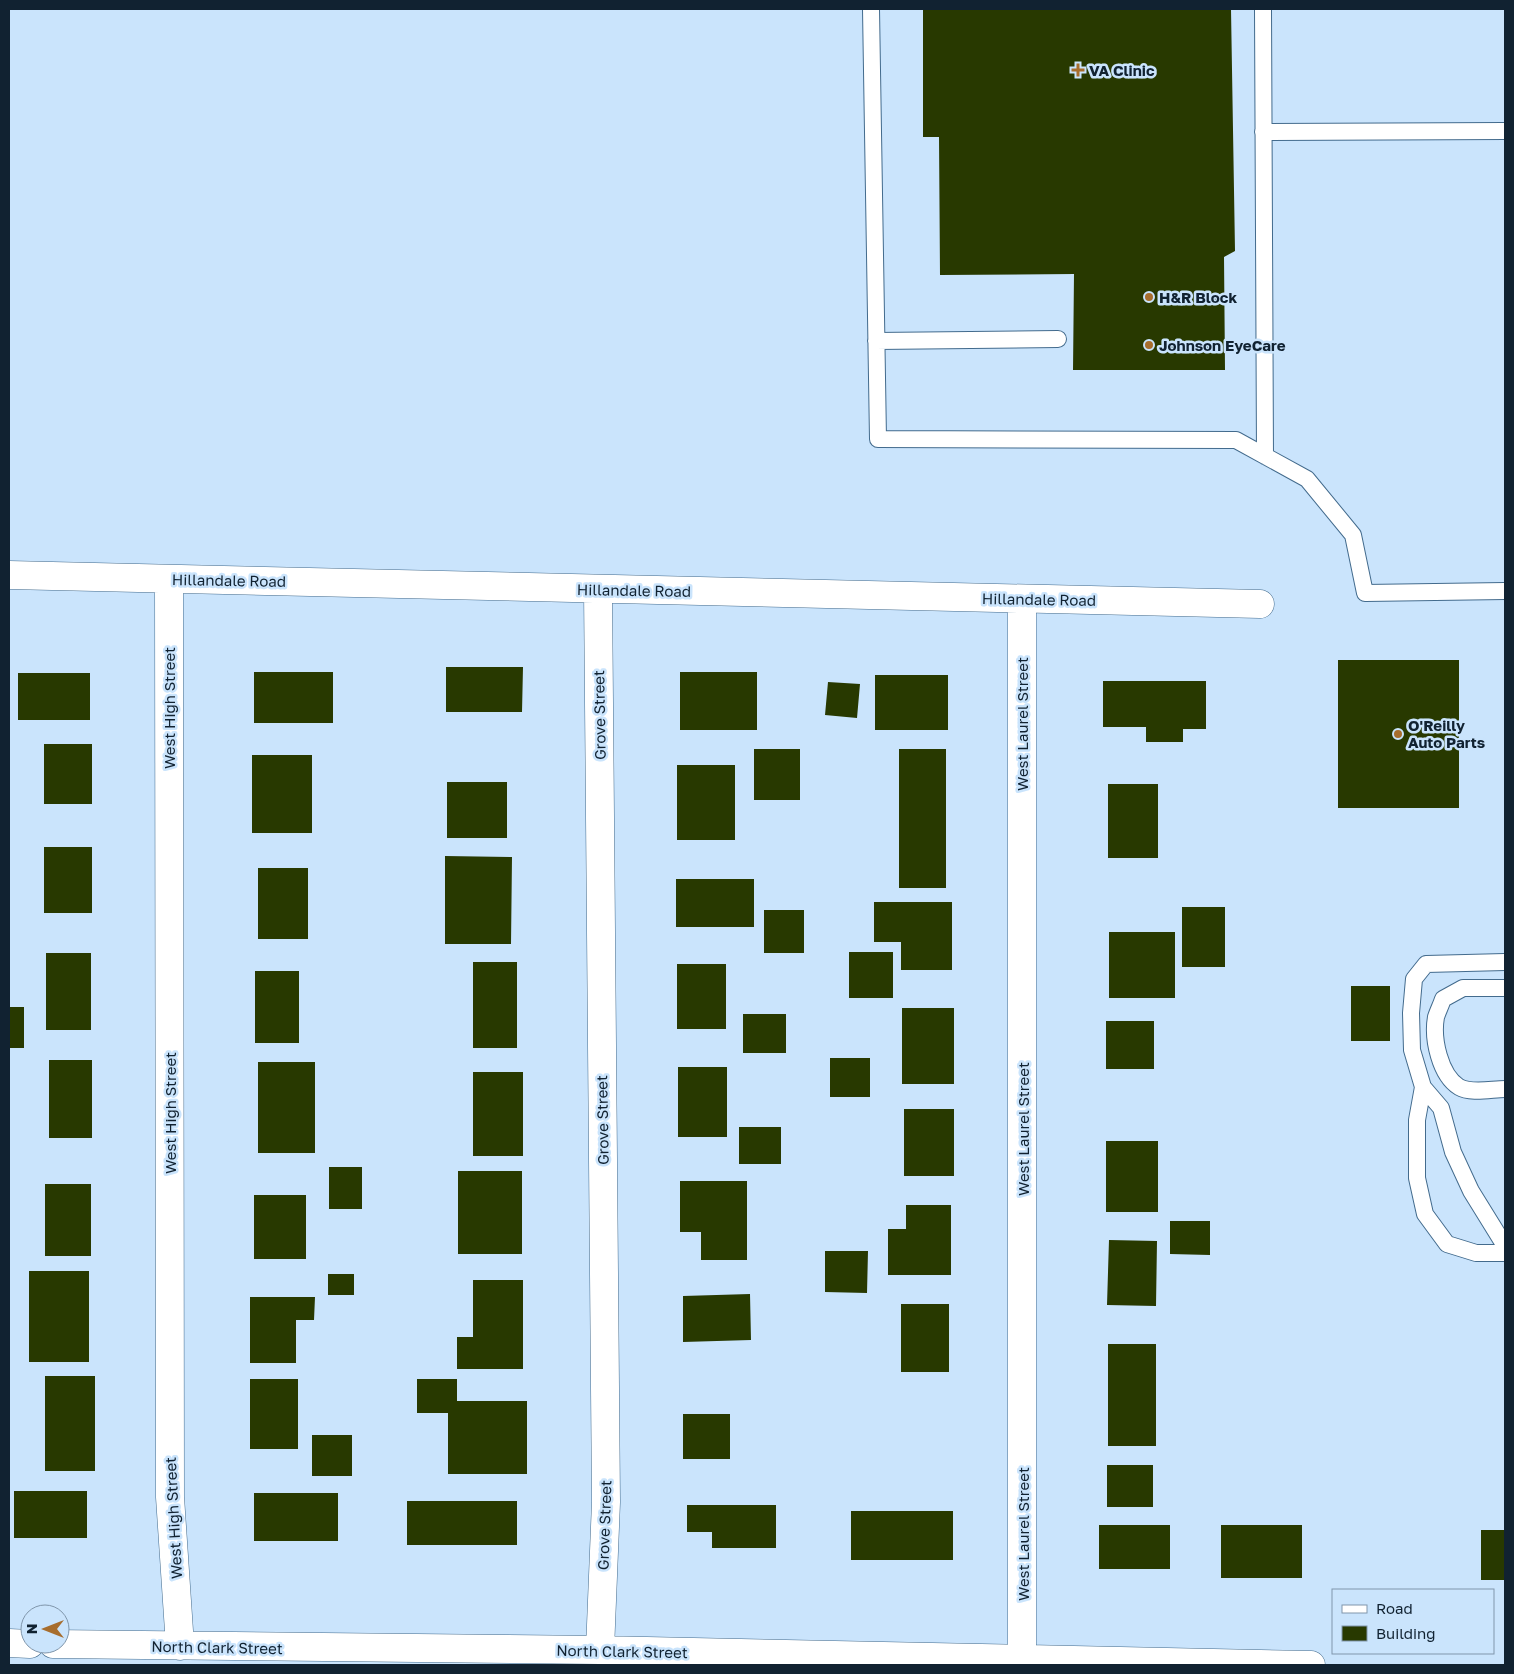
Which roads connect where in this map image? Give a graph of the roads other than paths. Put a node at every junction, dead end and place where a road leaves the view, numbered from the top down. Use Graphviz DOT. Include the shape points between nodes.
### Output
graph roads {
  1 [pos="870,9"];
  2 [pos="1263,9"];
  3 [pos="1505,131"];
  4 [pos="1263,132"];
  5 [pos="1058,339"];
  6 [pos="876,342"];
  7 [pos="1265,456"];
  8 [pos="9,575"];
  9 [pos="168,579"];
  10 [pos="598,589"];
  11 [pos="1505,591"];
  12 [pos="1022,599"];
  13 [pos="1260,604"];
  14 [pos="1505,962"];
  15 [pos="1505,988"];
  16 [pos="1423,1087"];
  17 [pos="1505,1089"];
  18 [pos="1505,1246"];
  19 [pos="1505,1253"];
  20 [pos="70,1644"];
  21 [pos="180,1646"];
  22 [pos="600,1650"];
  23 [pos="406,1657"];
  24 [pos="1022,1662"];
  25 [pos="1311,1665"];
  1 -- 6 [label="lane"];
  2 -- 4 [label="lane"];
  3 -- 4 [label="lane"];
  4 -- 7 [label="lane"];
  5 -- 6 [label="lane"];
  6 -- 7 [label="lane" via="878,439 1236,440"];
  7 -- 11 [label="lane" via="1306,479 1354,535 1365,593"];
  8 -- 9 [label="street, Hillandale Road"];
  9 -- 10 [label="street, Hillandale Road"];
  9 -- 21 [label="street, West High Street" via="170,1487"];
  10 -- 12 [label="street, Hillandale Road"];
  10 -- 22 [label="street, Grove Street" via="606,1492"];
  12 -- 13 [label="street, Hillandale Road"];
  12 -- 24 [label="street, West Laurel Street"];
  14 -- 16 [label="lane" via="1426,964 1414,979 1412,1050"];
  15 -- 17 [label="lane" via="1463,988 1443,999 1436,1018 1436,1046 1445,1073 1460,1088"];
  16 -- 18 [label="lane" via="1441,1108 1453,1152 1470,1191"];
  16 -- 19 [label="lane" via="1417,1120 1417,1178 1425,1214 1447,1244 1476,1253"];
  20 -- 21 [label="street, North Clark Street"];
  21 -- 23 [label="street, North Clark Street"];
  22 -- 23 [label="street, North Clark Street"];
  22 -- 24 [label="street, North Clark Street"];
  24 -- 25 [label="street, North Clark Street"];
}
